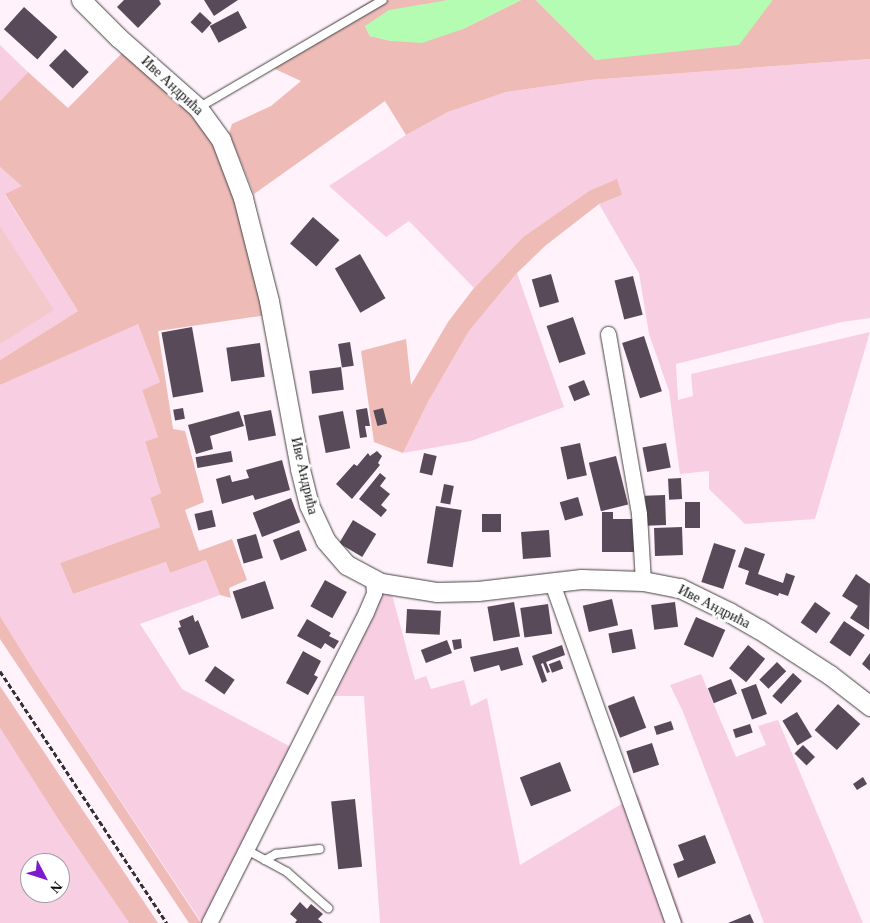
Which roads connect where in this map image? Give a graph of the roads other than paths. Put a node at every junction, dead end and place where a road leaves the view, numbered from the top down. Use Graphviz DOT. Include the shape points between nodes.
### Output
graph roads {
  1 [pos="81,0"];
  2 [pos="383,0"];
  3 [pos="198,108"];
  4 [pos="608,334"];
  5 [pos="373,579"];
  6 [pos="643,581"];
  7 [pos="552,583"];
  8 [pos="870,706"];
  9 [pos="245,849"];
  10 [pos="320,849"];
  11 [pos="265,860"];
  12 [pos="328,908"];
  13 [pos="209,923"];
  14 [pos="672,923"];
  1 -- 3 [label="street, Иве Андрића"];
  2 -- 3 [label="lane"];
  3 -- 5 [label="street, Иве Андрића" via="221,140 243,198 269,301 300,469 316,524 341,559"];
  4 -- 6 [label="street" via="639,514"];
  5 -- 7 [label="street, Иве Андрића" via="402,588 437,592"];
  5 -- 9 [label="street" via="374,593 366,612"];
  6 -- 7 [label="street, Иве Андрића" via="582,579"];
  6 -- 8 [label="street, Иве Андрића" via="680,588 729,612 830,675"];
  7 -- 14 [label="street"];
  9 -- 11 [label="lane"];
  9 -- 13 [label="street"];
  10 -- 11 [label="lane" via="276,854"];
  11 -- 12 [label="lane" via="287,872"];
}
